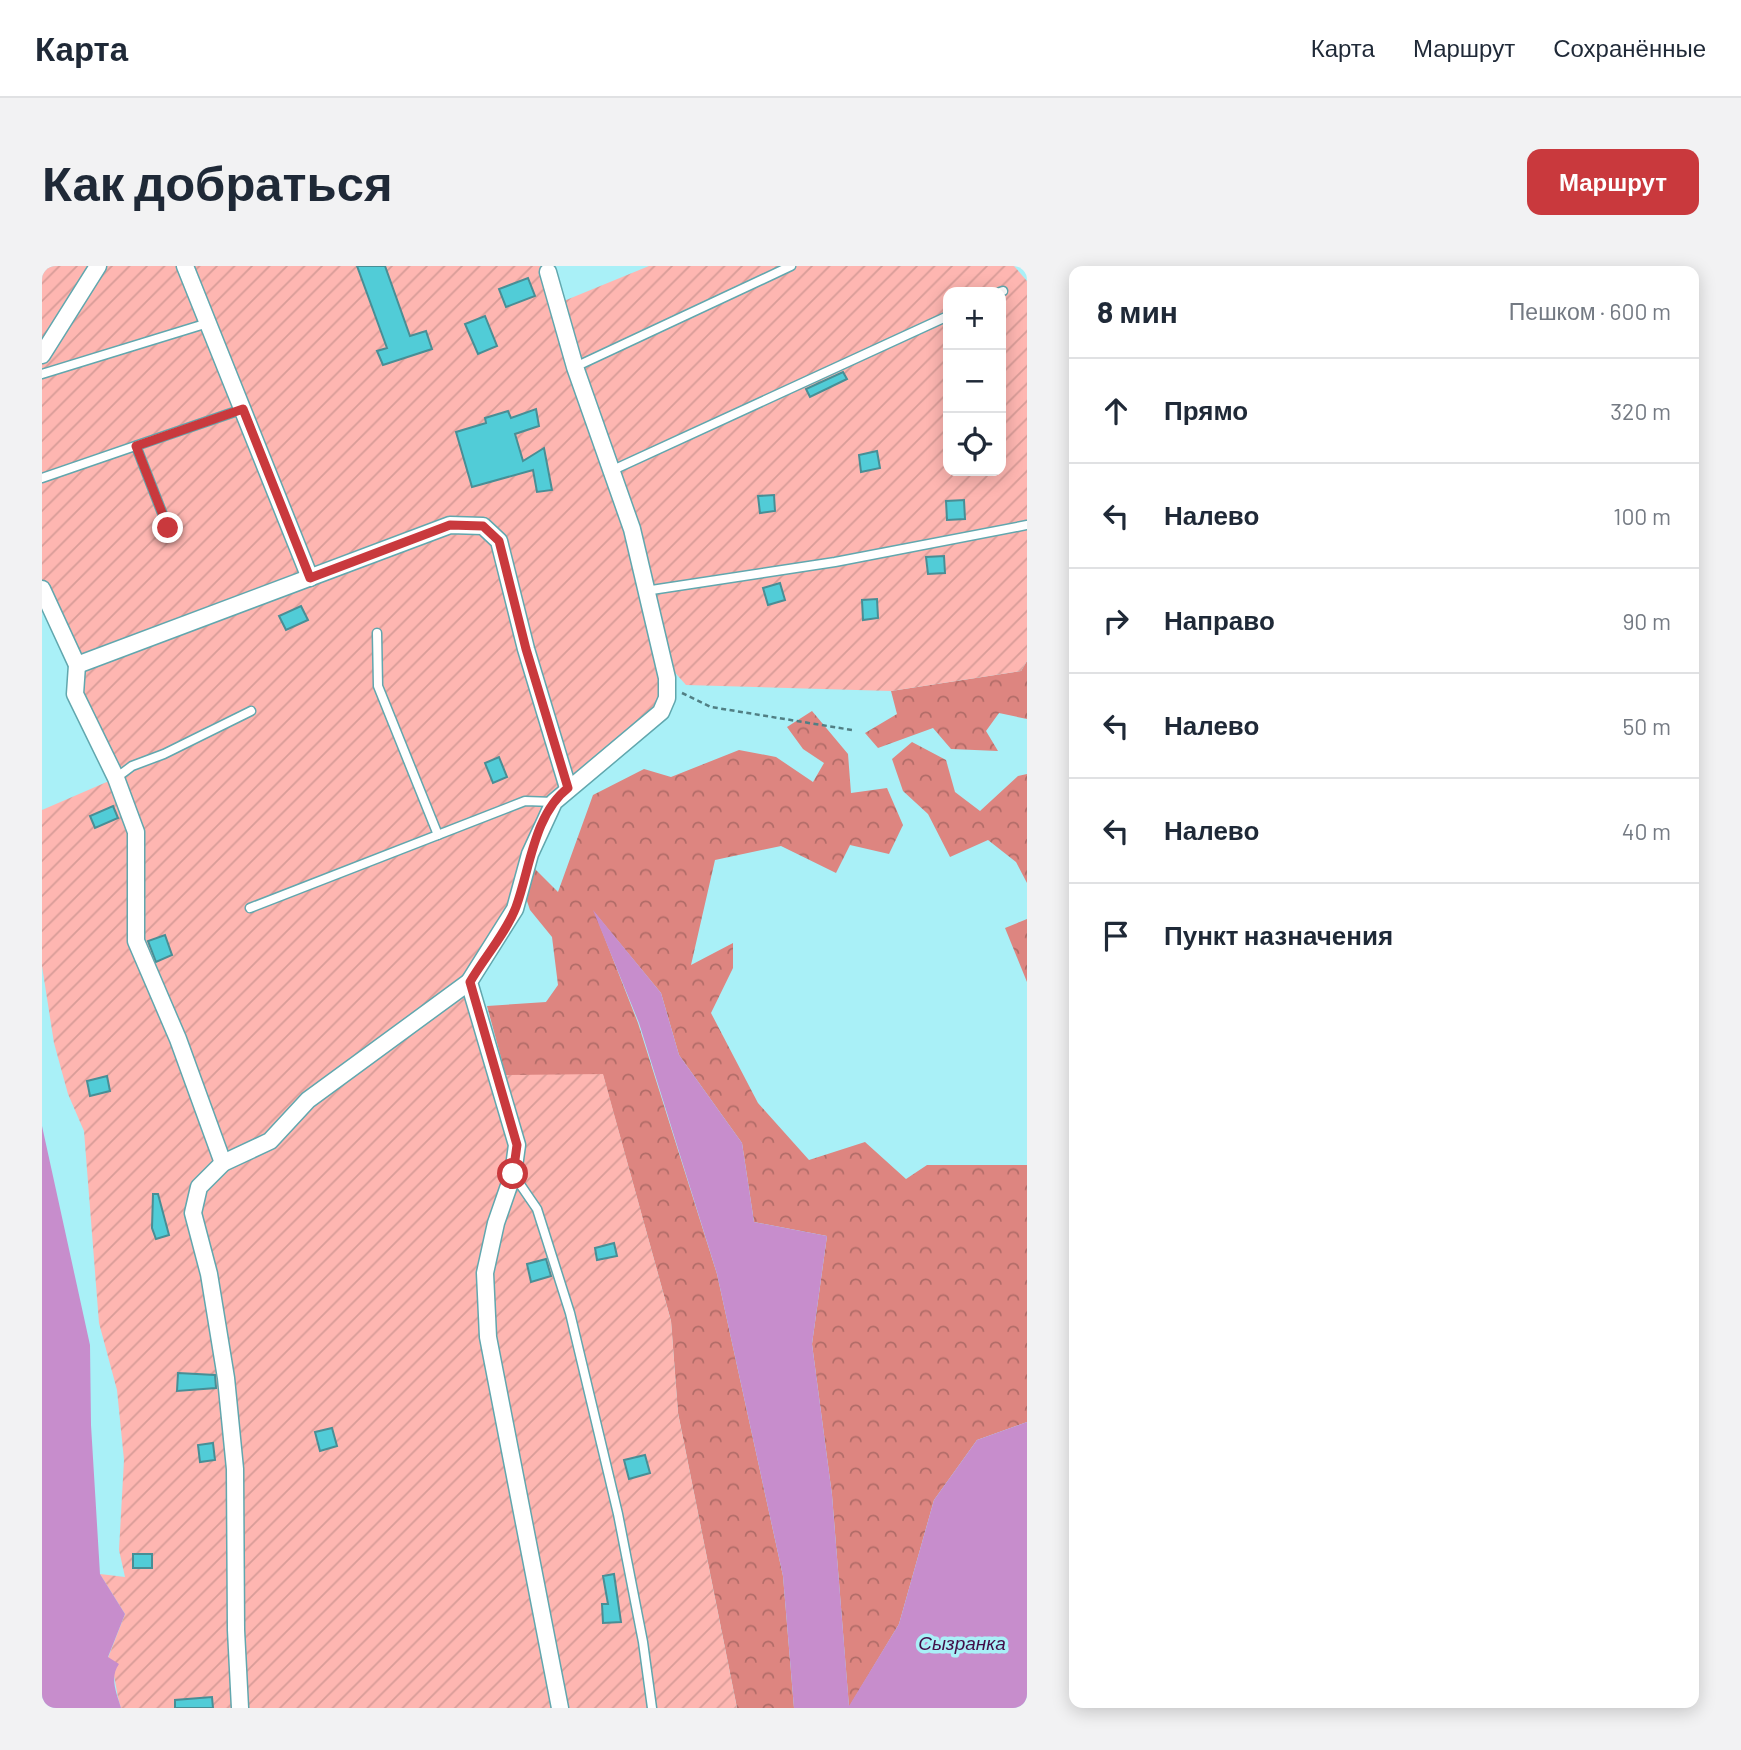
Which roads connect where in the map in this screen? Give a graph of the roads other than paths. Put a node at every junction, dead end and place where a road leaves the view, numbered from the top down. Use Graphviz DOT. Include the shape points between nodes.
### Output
graph roads {
  1 [pos="98,266"];
  2 [pos="186,266"];
  3 [pos="791,266"];
  4 [pos="548,272"];
  5 [pos="943,318"];
  6 [pos="208,323"];
  7 [pos="42,355"];
  8 [pos="575,367"];
  9 [pos="42,374"];
  10 [pos="243,409"];
  11 [pos="136,446"];
  12 [pos="613,470"];
  13 [pos="42,478"];
  14 [pos="1027,525"];
  15 [pos="168,528"];
  16 [pos="310,578"];
  17 [pos="42,589"];
  18 [pos="645,591"];
  19 [pos="377,633"];
  20 [pos="77,665"];
  21 [pos="251,710"];
  22 [pos="116,778"];
  23 [pos="568,788"];
  24 [pos="554,802"];
  25 [pos="438,835"];
  26 [pos="250,908"];
  27 [pos="470,982"];
  28 [pos="223,1163"];
  29 [pos="513,1174"];
  30 [pos="240,1708"];
  31 [pos="561,1708"];
  32 [pos="652,1708"];
  1 -- 7 [label="street"];
  2 -- 6 [label="street"];
  3 -- 8 [label="lane"];
  4 -- 8 [label="street"];
  5 -- 12 [label="lane"];
  6 -- 9 [label="lane"];
  6 -- 10 [label="street"];
  8 -- 12 [label="street"];
  10 -- 11 [label="lane"];
  10 -- 16 [label="street"];
  11 -- 13 [label="lane"];
  11 -- 15 [label="lane"];
  12 -- 18 [label="street" via="632,528"];
  14 -- 18 [label="lane" via="835,562"];
  16 -- 20 [label="street"];
  16 -- 23 [label="street" via="450,525 483,526 499,541"];
  17 -- 20 [label="street"];
  18 -- 23 [label="street" via="667,698 661,712"];
  19 -- 25 [label="lane" via="377,686"];
  20 -- 22 [label="street" via="75,694"];
  21 -- 22 [label="lane" via="132,765"];
  22 -- 28 [label="street" via="136,832 136,941"];
  23 -- 24 [label="street"];
  24 -- 25 [label="lane" via="525,801"];
  24 -- 27 [label="street" via="530,854 515,909"];
  25 -- 26 [label="lane"];
  27 -- 28 [label="street" via="308,1100 270,1142"];
  27 -- 29 [label="street" via="517,1145"];
  28 -- 30 [label="street" via="199,1187 192,1213 209,1274 235,1469"];
  29 -- 31 [label="street" via="495,1223 485,1273 488,1338"];
  29 -- 32 [label="lane" via="537,1209 570,1313 618,1514"];
}
